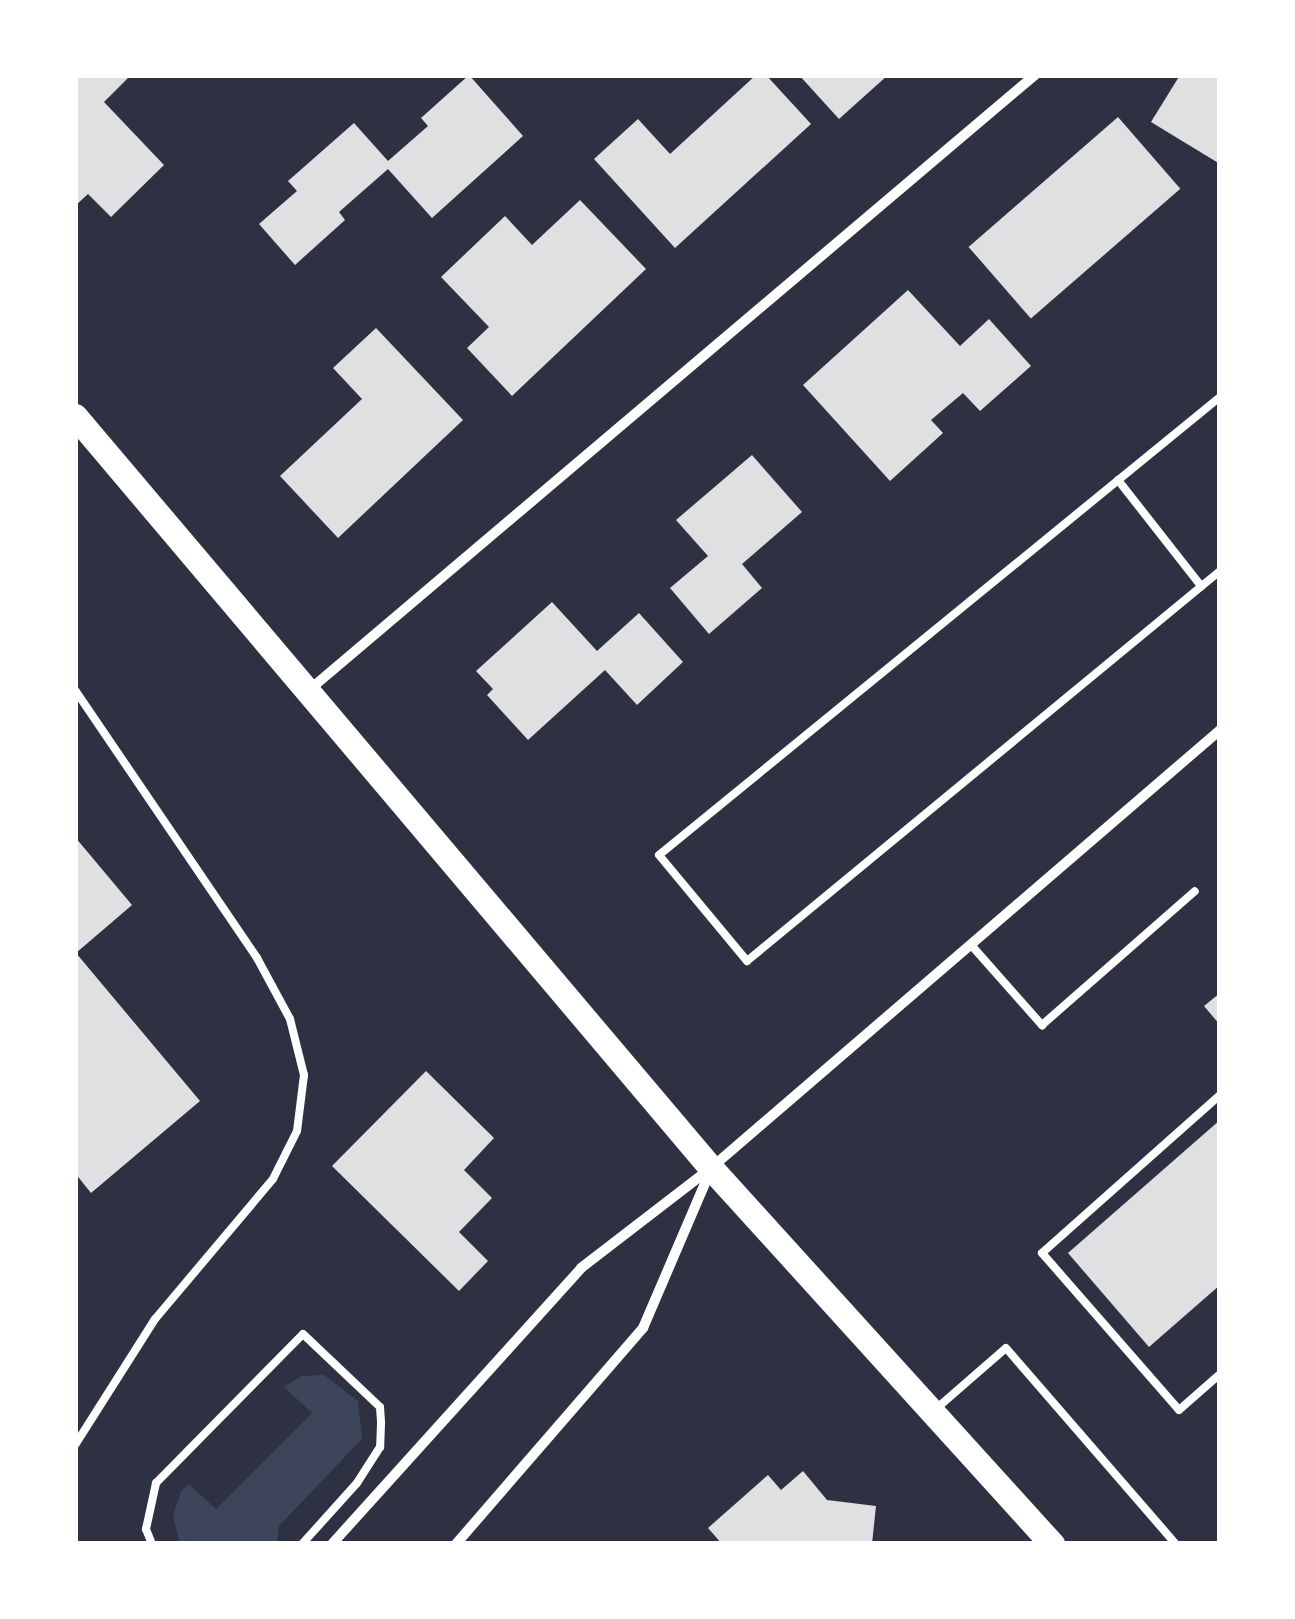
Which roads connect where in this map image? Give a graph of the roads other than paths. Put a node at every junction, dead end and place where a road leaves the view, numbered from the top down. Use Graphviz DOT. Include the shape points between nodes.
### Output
graph roads {
  1 [pos="1035,75"];
  2 [pos="1220,397"];
  3 [pos="75,416"];
  4 [pos="1118,480"];
  5 [pos="1220,571"];
  6 [pos="1201,586"];
  7 [pos="75,690"];
  8 [pos="308,691"];
  9 [pos="1220,730"];
  10 [pos="1195,891"];
  11 [pos="972,946"];
  12 [pos="1220,1095"];
  13 [pos="711,1168"];
  14 [pos="1220,1374"];
  15 [pos="934,1410"];
  16 [pos="75,1445"];
  17 [pos="152,1544"];
  18 [pos="302,1544"];
  19 [pos="332,1544"];
  20 [pos="456,1544"];
  21 [pos="1052,1544"];
  22 [pos="1176,1544"];
  1 -- 8 [label="street"];
  2 -- 4 [label="lane"];
  3 -- 8 [label="main road"];
  4 -- 6 [label="lane"];
  4 -- 6 [label="lane" via="659,855 747,961"];
  5 -- 6 [label="lane"];
  7 -- 16 [label="lane" via="258,958 290,1019 304,1075 297,1132 274,1179 155,1319"];
  8 -- 13 [label="main road"];
  9 -- 11 [label="street"];
  10 -- 11 [label="lane" via="1042,1025"];
  11 -- 13 [label="street"];
  12 -- 14 [label="lane" via="1042,1253 1179,1410"];
  13 -- 15 [label="main road"];
  13 -- 19 [label="street" via="582,1268"];
  13 -- 20 [label="street" via="643,1328"];
  15 -- 21 [label="main road"];
  15 -- 22 [label="lane" via="1006,1348"];
  17 -- 18 [label="lane" via="146,1529 156,1484 303,1334 380,1407 382,1423 380,1447 358,1483"];
}
